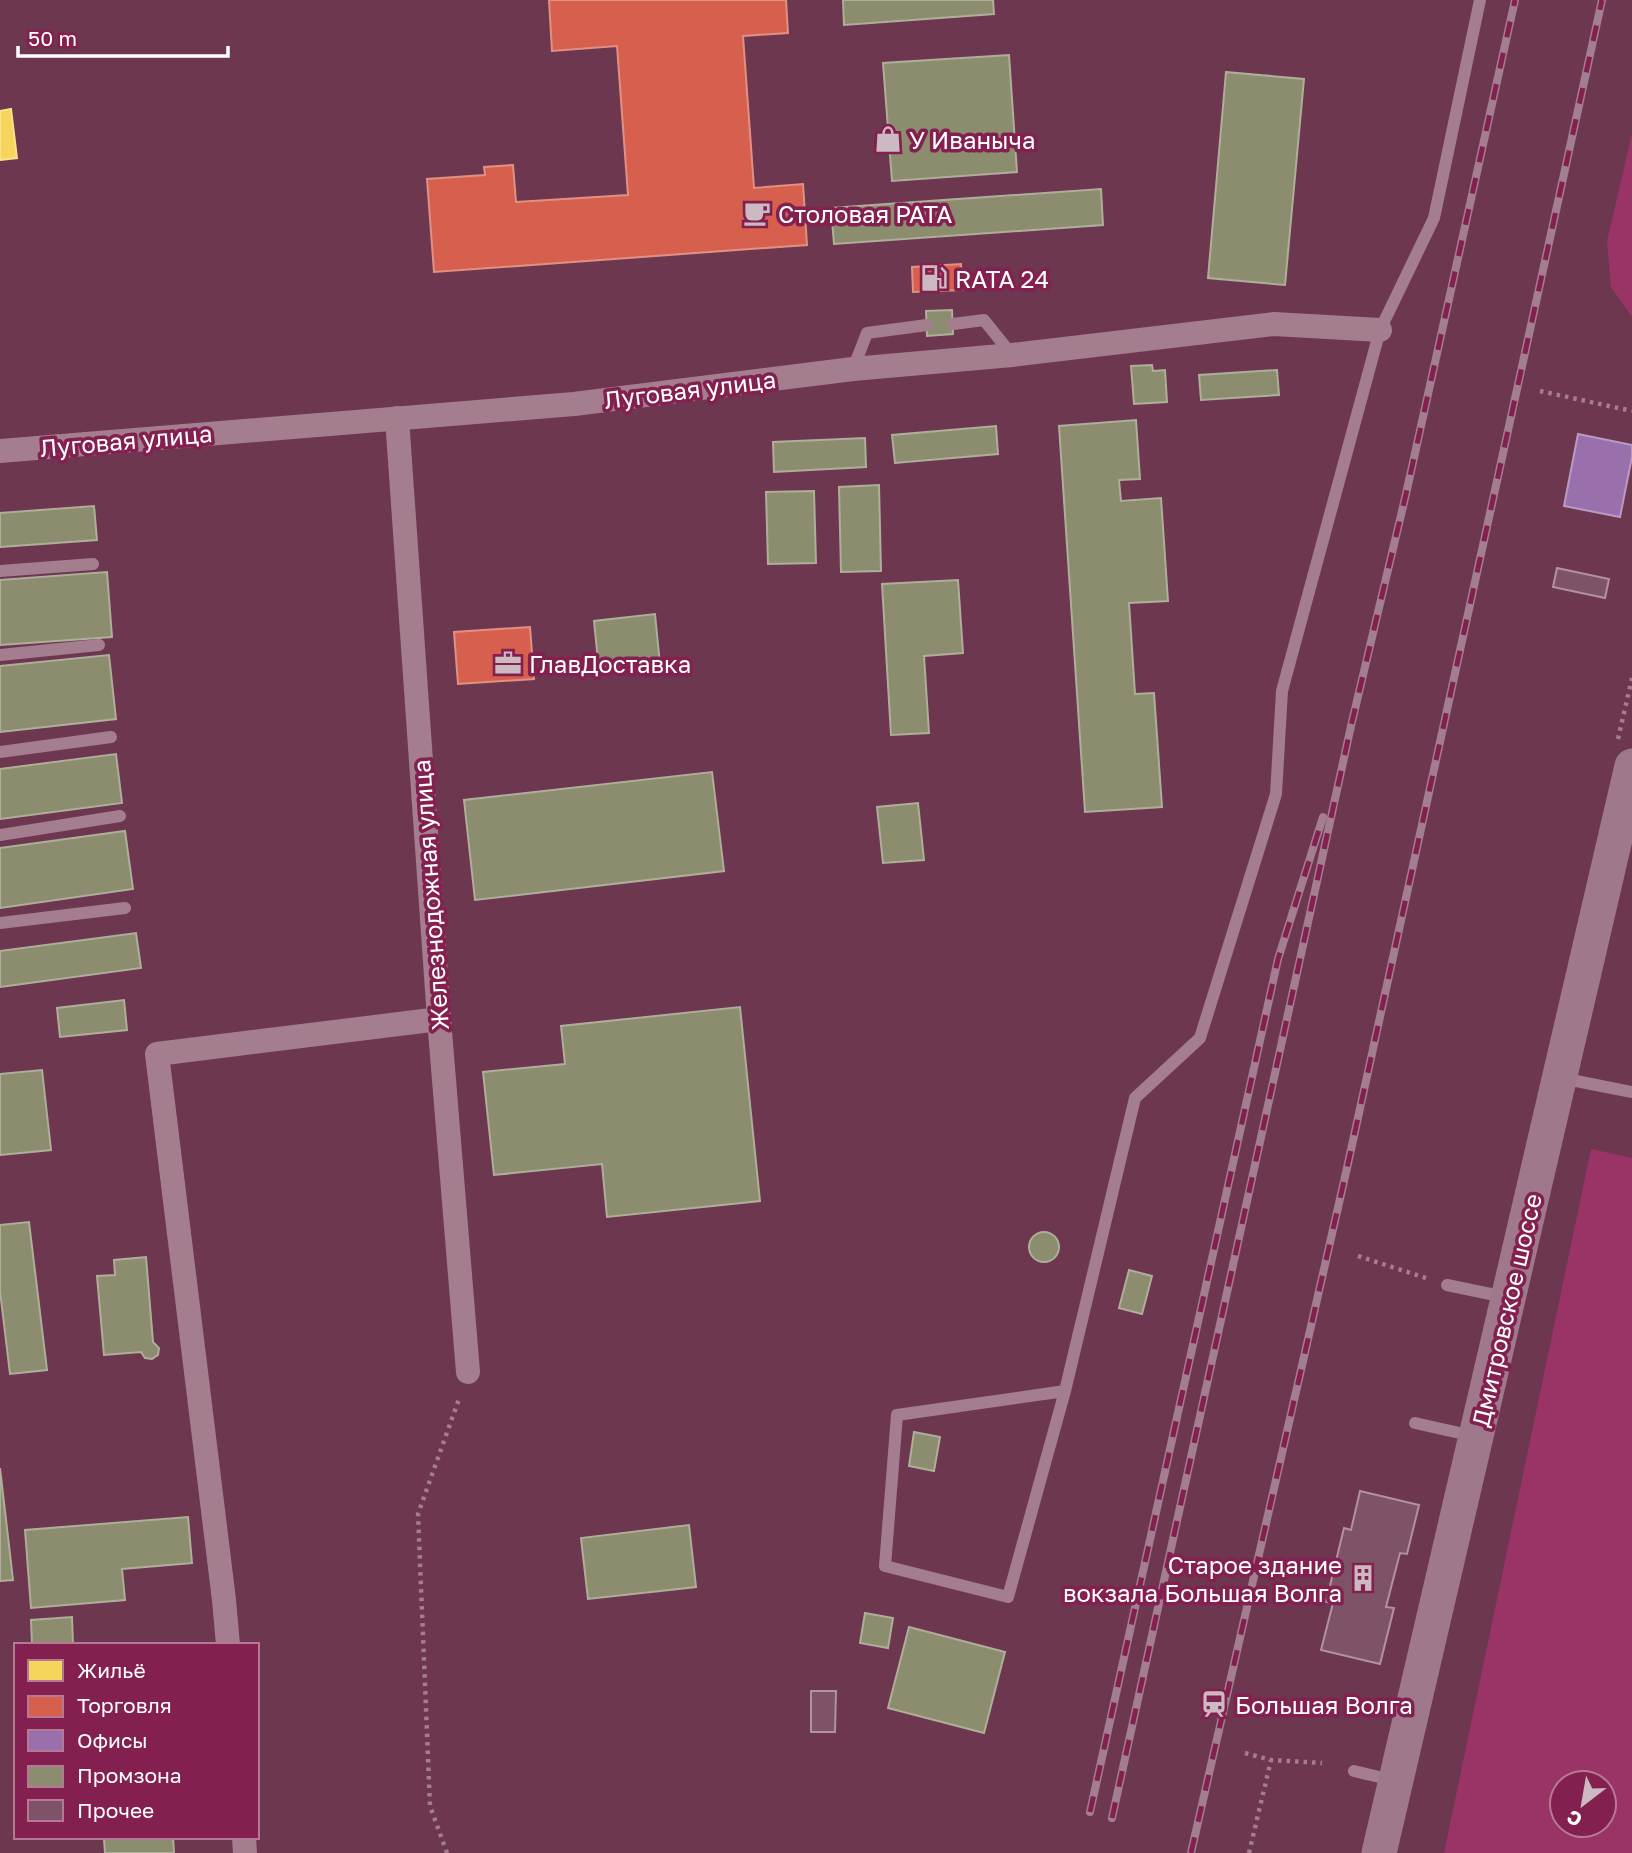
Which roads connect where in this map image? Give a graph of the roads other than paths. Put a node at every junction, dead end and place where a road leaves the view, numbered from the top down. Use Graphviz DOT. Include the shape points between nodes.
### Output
graph roads {
  1 [pos="1480,0"];
  2 [pos="953,324"];
  3 [pos="927,326"];
  4 [pos="1380,330"];
  5 [pos="1012,355"];
  6 [pos="853,369"];
  7 [pos="397,418"];
  8 [pos="0,451"];
  9 [pos="93,564"];
  10 [pos="0,571"];
  11 [pos="99,645"];
  12 [pos="0,655"];
  13 [pos="111,737"];
  14 [pos="0,752"];
  15 [pos="1632,766"];
  16 [pos="120,816"];
  17 [pos="0,835"];
  18 [pos="1624,839"];
  19 [pos="125,908"];
  20 [pos="0,923"];
  21 [pos="439,1019"];
  22 [pos="1561,1078"];
  23 [pos="1632,1092"];
  24 [pos="1447,1285"];
  25 [pos="1509,1298"];
  26 [pos="468,1372"];
  27 [pos="1065,1391"];
  28 [pos="1415,1423"];
  29 [pos="1477,1437"];
  30 [pos="228,1643"];
  31 [pos="1354,1771"];
  32 [pos="1396,1781"];
  33 [pos="1379,1853"];
  1 -- 4 [label="lane" via="1434,218"];
  2 -- 5 [label="lane" via="984,320"];
  3 -- 6 [label="lane" via="867,333"];
  4 -- 5 [label="street, Луговая улица" via="1275,324"];
  4 -- 27 [label="lane" via="1282,691 1276,794 1200,1038 1135,1098"];
  5 -- 6 [label="street, Луговая улица"];
  6 -- 7 [label="street, Луговая улица" via="574,404"];
  7 -- 8 [label="street, Луговая улица"];
  7 -- 21 [label="street, Железнодожная улица"];
  9 -- 10 [label="lane"];
  11 -- 12 [label="lane"];
  13 -- 14 [label="lane"];
  15 -- 18 [label="main road, Дмитровское шоссе"];
  16 -- 17 [label="lane"];
  18 -- 22 [label="main road, Дмитровское шоссе"];
  19 -- 20 [label="lane"];
  21 -- 26 [label="street, Железнодожная улица"];
  21 -- 30 [label="street" via="157,1054"];
  22 -- 23 [label="lane"];
  22 -- 25 [label="main road, Дмитровское шоссе"];
  24 -- 25 [label="lane"];
  25 -- 29 [label="main road, Дмитровское шоссе"];
  27 -- 27 [label="lane" via="897,1415 884,1566 1009,1597"];
  28 -- 29 [label="lane"];
  29 -- 32 [label="main road, Дмитровское шоссе"];
  31 -- 32 [label="lane"];
  32 -- 33 [label="main road, Дмитровское шоссе"];
}
